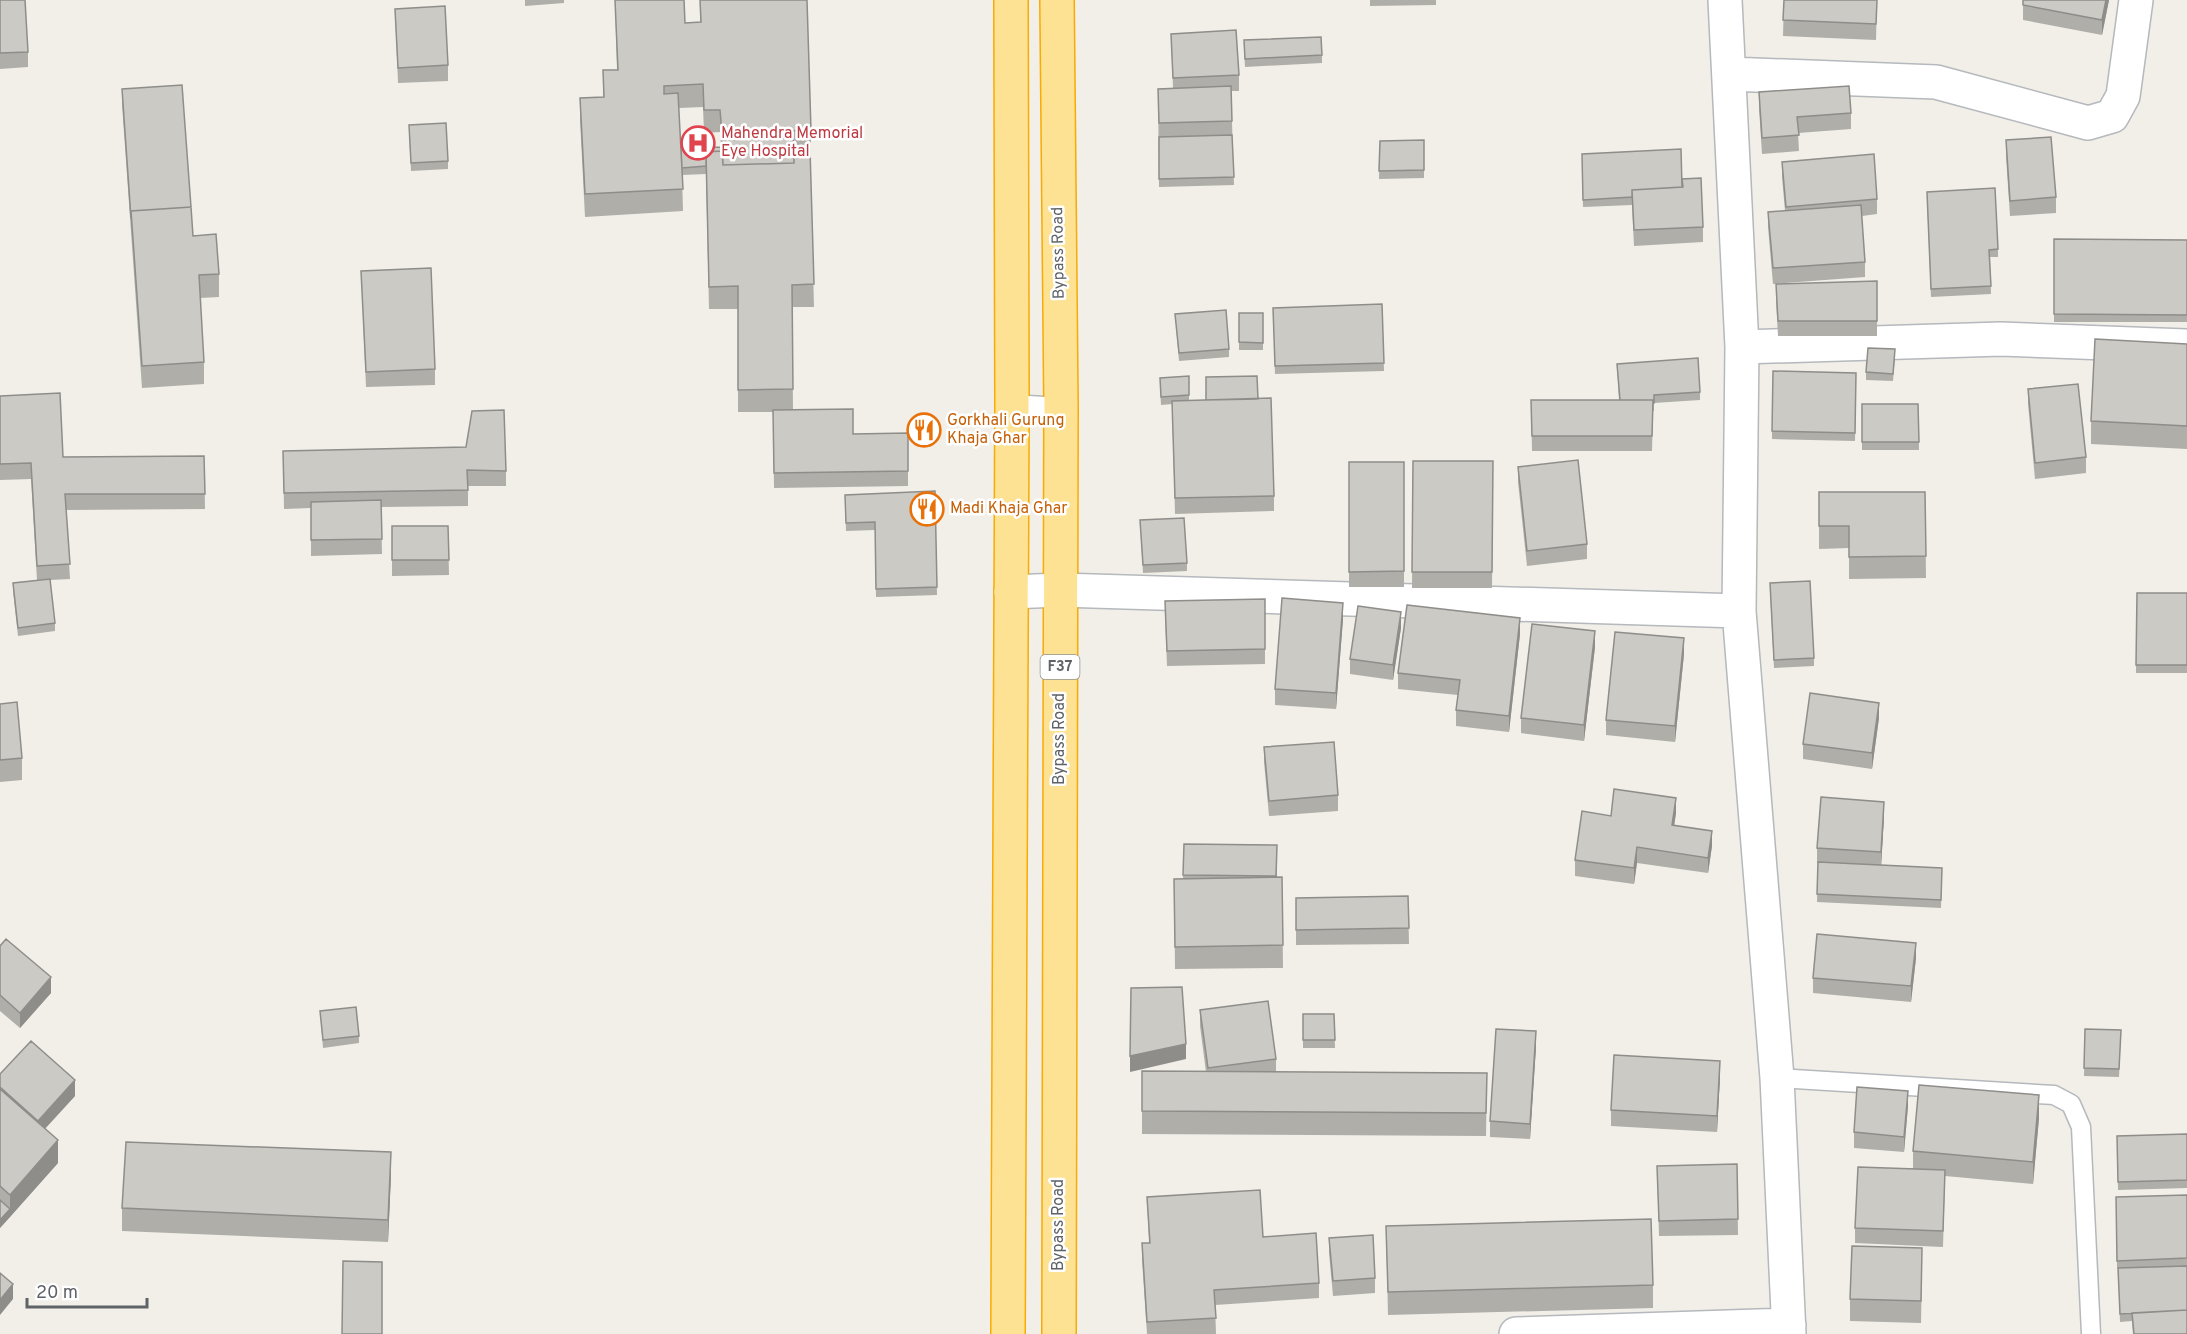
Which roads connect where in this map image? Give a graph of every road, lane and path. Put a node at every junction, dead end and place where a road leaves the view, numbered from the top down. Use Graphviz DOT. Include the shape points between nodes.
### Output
graph roads {
  1 [pos="1011,0"];
  2 [pos="1057,0"];
  3 [pos="1725,0"];
  4 [pos="2136,0"];
  5 [pos="1730,74"];
  6 [pos="2187,346"];
  7 [pos="1742,347"];
  8 [pos="1012,404"];
  9 [pos="1061,407"];
  10 [pos="1060,590"];
  11 [pos="1011,592"];
  12 [pos="1739,611"];
  13 [pos="1777,1078"];
  14 [pos="1789,1329"];
  15 [pos="1008,1334"];
  16 [pos="1059,1334"];
  17 [pos="1516,1334"];
  18 [pos="2091,1334"];
  1 -- 8 [label="highway"];
  2 -- 9 [label="highway, Bypass Road / F37"];
  3 -- 5 [label="street"];
  4 -- 5 [label="street" via="2123,96 2112,116 2088,123 1936,82"];
  5 -- 7 [label="street"];
  6 -- 7 [label="street" via="2001,339"];
  7 -- 12 [label="street"];
  8 -- 9 [label="lane"];
  8 -- 11 [label="highway"];
  9 -- 10 [label="highway, Bypass Road / F37"];
  10 -- 11 [label="street"];
  10 -- 12 [label="street"];
  10 -- 16 [label="highway, Bypass Road / F37"];
  11 -- 15 [label="highway"];
  12 -- 13 [label="street"];
  13 -- 14 [label="street"];
  13 -- 18 [label="lane" via="2054,1095 2071,1104 2081,1127"];
  14 -- 17 [label="street"];
}
